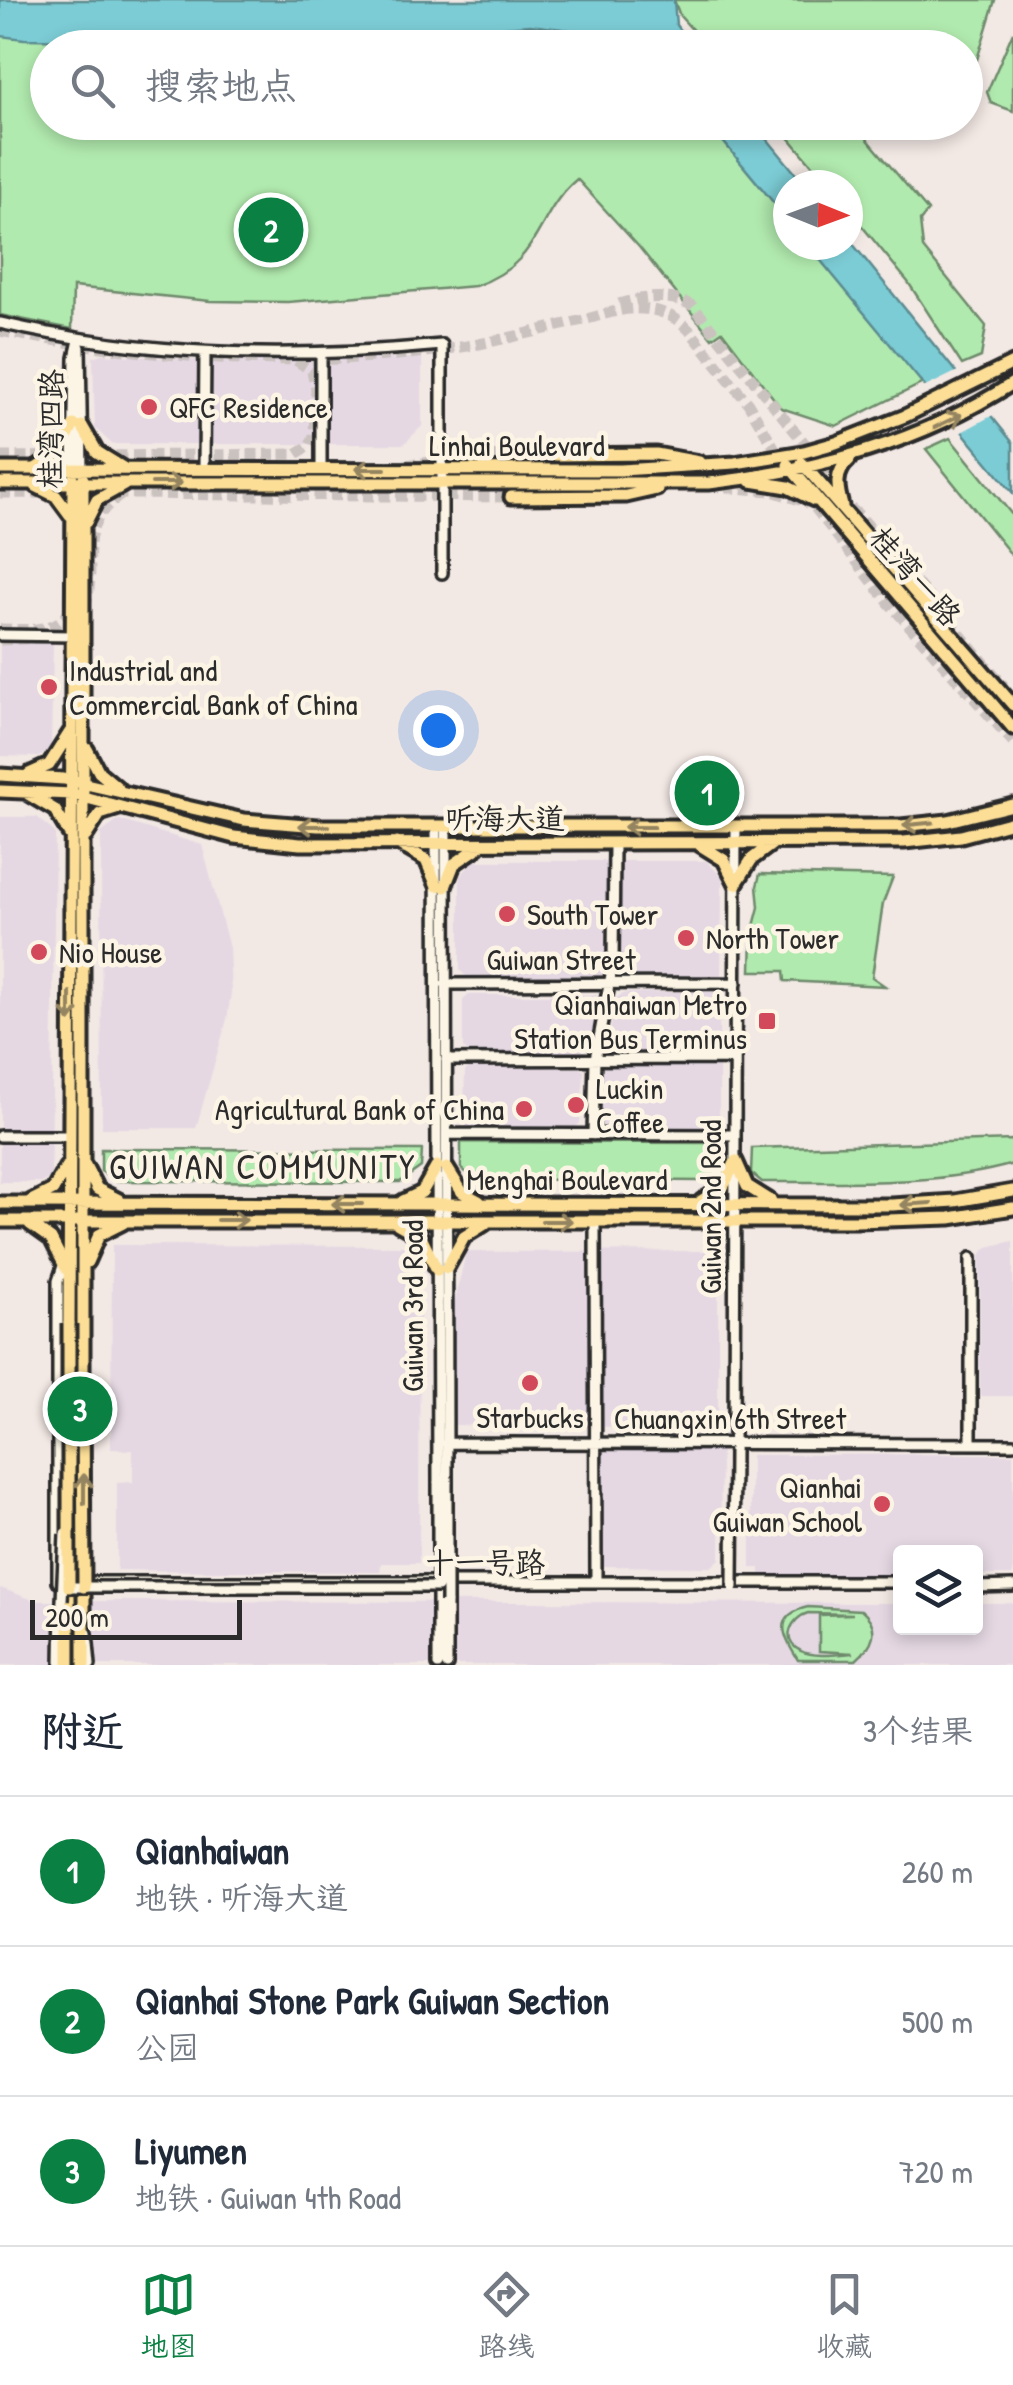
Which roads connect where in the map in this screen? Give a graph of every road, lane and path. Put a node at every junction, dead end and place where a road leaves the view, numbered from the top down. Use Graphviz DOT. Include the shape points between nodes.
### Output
graph roads {
  1 [pos="0,323"];
  2 [pos="79,340"];
  3 [pos="205,352"];
  4 [pos="321,354"];
  5 [pos="1013,362"];
  6 [pos="1009,386"];
  7 [pos="78,425"];
  8 [pos="556,454"];
  9 [pos="788,455"];
  10 [pos="856,456"];
  11 [pos="713,465"];
  12 [pos="806,467"];
  13 [pos="0,469"];
  14 [pos="35,469"];
  15 [pos="127,469"];
  16 [pos="204,469"];
  17 [pos="321,469"];
  18 [pos="792,470"];
  19 [pos="78,476"];
  20 [pos="442,476"];
  21 [pos="732,480"];
  22 [pos="0,483"];
  23 [pos="28,483"];
  24 [pos="130,483"];
  25 [pos="675,485"];
  26 [pos="511,496"];
  27 [pos="820,503"];
  28 [pos="844,510"];
  29 [pos="78,530"];
  30 [pos="442,573"];
  31 [pos="0,635"];
  32 [pos="73,636"];
  33 [pos="1013,705"];
  34 [pos="74,724"];
  35 [pos="1013,728"];
  36 [pos="85,744"];
  37 [pos="0,776"];
  38 [pos="20,776"];
  39 [pos="78,789"];
  40 [pos="0,791"];
  41 [pos="19,791"];
  42 [pos="126,793"];
  43 [pos="1013,805"];
  44 [pos="125,808"];
  45 [pos="1013,822"];
  46 [pos="441,826"];
  47 [pos="736,827"];
  48 [pos="78,839"];
  49 [pos="393,842"];
  50 [pos="776,842"];
  51 [pos="441,843"];
  52 [pos="614,843"];
  53 [pos="691,843"];
  54 [pos="736,843"];
  55 [pos="488,844"];
  56 [pos="736,884"];
  57 [pos="441,886"];
  58 [pos="610,983"];
  59 [pos="736,983"];
  60 [pos="446,984"];
  61 [pos="595,1059"];
  62 [pos="735,1059"];
  63 [pos="446,1060"];
  64 [pos="447,1134"];
  65 [pos="593,1135"];
  66 [pos="736,1135"];
  67 [pos="0,1136"];
  68 [pos="69,1136"];
  69 [pos="69,1158"];
  70 [pos="83,1158"];
  71 [pos="736,1162"];
  72 [pos="442,1167"];
  73 [pos="1013,1191"];
  74 [pos="68,1203"];
  75 [pos="83,1203"];
  76 [pos="128,1203"];
  77 [pos="0,1204"];
  78 [pos="23,1204"];
  79 [pos="390,1204"];
  80 [pos="442,1204"];
  81 [pos="688,1204"];
  82 [pos="736,1204"];
  83 [pos="493,1205"];
  84 [pos="785,1205"];
  85 [pos="1013,1208"];
  86 [pos="68,1220"];
  87 [pos="83,1220"];
  88 [pos="134,1220"];
  89 [pos="0,1221"];
  90 [pos="23,1221"];
  91 [pos="389,1221"];
  92 [pos="442,1221"];
  93 [pos="595,1221"];
  94 [pos="736,1221"];
  95 [pos="493,1222"];
  96 [pos="970,1258"];
  97 [pos="67,1263"];
  98 [pos="442,1269"];
  99 [pos="83,1276"];
  100 [pos="446,1443"];
  101 [pos="595,1443"];
  102 [pos="970,1444"];
  103 [pos="1013,1444"];
  104 [pos="734,1447"];
  105 [pos="442,1483"];
  106 [pos="596,1582"];
  107 [pos="893,1584"];
  108 [pos="893,1584"];
  109 [pos="983,1584"];
  110 [pos="1013,1584"];
  111 [pos="66,1587"];
  112 [pos="84,1587"];
  113 [pos="442,1587"];
  114 [pos="733,1587"];
  115 [pos="66,1601"];
  116 [pos="442,1602"];
  117 [pos="61,1665"];
  118 [pos="69,1665"];
  119 [pos="87,1665"];
  120 [pos="438,1665"];
  121 [pos="447,1665"];
  1 -- 2 [label="street"];
  2 -- 3 [label="street"];
  2 -- 7 [label="street, 桂湾四路"];
  3 -- 4 [label="street"];
  3 -- 16 [label="street"];
  4 -- 17 [label="street"];
  4 -- 20 [label="street" via="442,345"];
  5 -- 9 [label="main road, Linhai Boulevard" via="881,426"];
  10 -- 6 [label="main road, Linhai Boulevard, one-way" via="952,420"];
  7 -- 14 [label="main road" via="59,452"];
  7 -- 15 [label="main road" via="97,452"];
  7 -- 19 [label="street, 桂湾四路"];
  8 -- 11 [label="main road" via="656,454"];
  9 -- 11 [label="main road, Linhai Boulevard"];
  9 -- 12 [label="main road, 桂湾一路"];
  9 -- 18 [label="main road, 桂湾一路"];
  10 -- 12 [label="main road, Linhai Boulevard"];
  10 -- 28 [label="main road" via="839,474"];
  11 -- 20 [label="main road, Linhai Boulevard"];
  12 -- 18 [label="main road, Linhai Boulevard"];
  12 -- 28 [label="main road, 桂湾一路"];
  13 -- 14 [label="main road, Linhai Boulevard"];
  14 -- 19 [label="main road, Linhai Boulevard"];
  15 -- 16 [label="main road, Linhai Boulevard"];
  15 -- 19 [label="main road, Linhai Boulevard"];
  16 -- 17 [label="main road, Linhai Boulevard"];
  20 -- 17 [label="main road, Linhai Boulevard, one-way"];
  18 -- 21 [label="main road, Linhai Boulevard"];
  18 -- 27 [label="main road, 桂湾一路"];
  19 -- 23 [label="main road, Linhai Boulevard"];
  19 -- 24 [label="main road, Linhai Boulevard"];
  19 -- 29 [label="main road, 桂湾四路"];
  24 -- 20 [label="main road, Linhai Boulevard, one-way"];
  20 -- 25 [label="main road, Linhai Boulevard"];
  20 -- 30 [label="street"];
  21 -- 25 [label="main road, Linhai Boulevard"];
  21 -- 27 [label="main road" via="788,488"];
  22 -- 23 [label="main road, Linhai Boulevard"];
  23 -- 29 [label="main road" via="62,502"];
  24 -- 29 [label="main road" via="96,500"];
  25 -- 26 [label="main road" via="626,496"];
  27 -- 35 [label="main road, 桂湾一路"];
  28 -- 33 [label="main road, 桂湾一路"];
  29 -- 32 [label="main road, 桂湾四路"];
  29 -- 36 [label="main road, 桂湾四路"];
  31 -- 32 [label="street"];
  32 -- 34 [label="main road, 桂湾四路"];
  34 -- 38 [label="main road" via="49,765"];
  34 -- 39 [label="main road, 桂湾四路"];
  36 -- 39 [label="main road, 桂湾四路"];
  36 -- 42 [label="main road" via="99,772"];
  37 -- 38 [label="main road, 听海大道"];
  38 -- 39 [label="main road, 听海大道"];
  39 -- 41 [label="main road, 听海大道"];
  39 -- 42 [label="main road, 听海大道"];
  39 -- 44 [label="main road, 听海大道"];
  39 -- 48 [label="main road, 桂湾四路"];
  40 -- 41 [label="main road, 听海大道"];
  41 -- 48 [label="main road" via="56,810"];
  46 -- 42 [label="main road, 听海大道, one-way" via="276,825"];
  43 -- 47 [label="main road, 听海大道, one-way" via="918,825"];
  44 -- 48 [label="main road" via="100,814"];
  44 -- 49 [label="main road, 听海大道" via="255,841"];
  45 -- 50 [label="main road, 听海大道" via="934,840"];
  47 -- 46 [label="main road, 听海大道, one-way"];
  46 -- 51 [label="street, Guiwan 3rd Road"];
  47 -- 54 [label="street, Guiwan 2nd Road"];
  48 -- 68 [label="main road, 桂湾四路, one-way"];
  48 -- 70 [label="main road, 桂湾四路"];
  49 -- 51 [label="main road, 听海大道"];
  49 -- 57 [label="main road" via="426,860"];
  50 -- 54 [label="main road, 听海大道"];
  50 -- 56 [label="main road" via="752,859"];
  51 -- 55 [label="main road, 听海大道"];
  51 -- 57 [label="street, Guiwan 3rd Road"];
  52 -- 53 [label="main road, 听海大道"];
  52 -- 55 [label="main road, 听海大道"];
  52 -- 58 [label="street"];
  53 -- 54 [label="main road, 听海大道"];
  53 -- 56 [label="main road" via="716,853"];
  54 -- 56 [label="street, Guiwan 2nd Road"];
  55 -- 57 [label="main road" via="454,864"];
  56 -- 59 [label="street, Guiwan 2nd Road"];
  57 -- 60 [label="street, Guiwan 3rd Road"];
  57 -- 72 [label="street, Guiwan 3rd Road"];
  58 -- 59 [label="street, Guiwan Street"];
  58 -- 60 [label="street, Guiwan Street"];
  58 -- 61 [label="street"];
  59 -- 62 [label="street, Guiwan 2nd Road"];
  60 -- 63 [label="street, Guiwan 3rd Road"];
  61 -- 62 [label="street"];
  61 -- 63 [label="street"];
  61 -- 65 [label="street"];
  62 -- 66 [label="street, Guiwan 2nd Road"];
  63 -- 64 [label="street, Guiwan 3rd Road"];
  64 -- 65 [label="street"];
  64 -- 72 [label="street, Guiwan 3rd Road"];
  65 -- 66 [label="street"];
  66 -- 71 [label="street, Guiwan 2nd Road"];
  67 -- 68 [label="street"];
  68 -- 69 [label="main road, 桂湾四路"];
  69 -- 74 [label="main road, 桂湾四路"];
  69 -- 78 [label="main road" via="52,1190"];
  70 -- 75 [label="main road, 桂湾四路"];
  70 -- 76 [label="main road" via="97,1188"];
  71 -- 81 [label="main road" via="717,1193"];
  71 -- 82 [label="street, Guiwan 2nd Road"];
  71 -- 84 [label="main road" via="750,1190"];
  72 -- 79 [label="main road" via="422,1192"];
  72 -- 80 [label="street, Guiwan 3rd Road"];
  72 -- 83 [label="main road" via="462,1192"];
  73 -- 84 [label="main road, Menghai Boulevard, one-way" via="924,1204"];
  74 -- 75 [label="main road, Menghai Boulevard"];
  74 -- 78 [label="main road, Menghai Boulevard"];
  74 -- 86 [label="main road, 桂湾四路"];
  75 -- 76 [label="main road, Menghai Boulevard"];
  75 -- 87 [label="main road, 桂湾四路"];
  79 -- 76 [label="main road, Menghai Boulevard, one-way"];
  77 -- 78 [label="main road, Menghai Boulevard"];
  79 -- 80 [label="main road, Menghai Boulevard"];
  80 -- 83 [label="main road, Menghai Boulevard"];
  80 -- 92 [label="street, Guiwan 3rd Road"];
  81 -- 82 [label="main road, Menghai Boulevard"];
  81 -- 83 [label="main road, Menghai Boulevard"];
  82 -- 84 [label="main road, Menghai Boulevard"];
  82 -- 94 [label="street, Guiwan 2nd Road"];
  85 -- 94 [label="main road, Menghai Boulevard" via="922,1220"];
  86 -- 87 [label="main road, Menghai Boulevard"];
  86 -- 90 [label="main road, Menghai Boulevard"];
  86 -- 97 [label="main road, 桂湾四路"];
  87 -- 88 [label="main road, Menghai Boulevard"];
  87 -- 99 [label="main road, 桂湾四路"];
  88 -- 91 [label="main road, Menghai Boulevard, one-way"];
  88 -- 99 [label="main road" via="99,1235"];
  89 -- 90 [label="main road, Menghai Boulevard"];
  90 -- 97 [label="main road" via="47,1234"];
  91 -- 92 [label="main road, Menghai Boulevard"];
  91 -- 98 [label="main road" via="421,1237"];
  92 -- 95 [label="main road, Menghai Boulevard"];
  92 -- 98 [label="street, Guiwan 3rd Road"];
  93 -- 94 [label="main road, Menghai Boulevard"];
  95 -- 93 [label="main road, Menghai Boulevard, one-way"];
  93 -- 101 [label="street"];
  94 -- 104 [label="street, Guiwan 2nd Road"];
  95 -- 98 [label="main road" via="464,1238"];
  96 -- 102 [label="street"];
  97 -- 106 [label="street" via="58,1289 58,1582"];
  97 -- 111 [label="main road, 桂湾四路, bridge"];
  98 -- 100 [label="street, Guiwan 3rd Road"];
  98 -- 105 [label="street, Guiwan 3rd Road"];
  112 -- 99 [label="main road, 桂湾四路, one-way, bridge"];
  100 -- 101 [label="street, Chuangxin 6th Street"];
  100 -- 105 [label="street, Guiwan 3rd Road"];
  101 -- 104 [label="street, Chuangxin 6th Street"];
  101 -- 106 [label="street"];
  102 -- 103 [label="street, Chuangxin 6th Street"];
  102 -- 104 [label="street, Chuangxin 6th Street"];
  104 -- 114 [label="street, Guiwan 2nd Road, bridge"];
  105 -- 113 [label="street, Guiwan 3rd Road, bridge"];
  106 -- 107 [label="street"];
  108 -- 114 [label="street, 十一号路"];
  109 -- 110 [label="street"];
  111 -- 112 [label="street, 十一号路, bridge"];
  111 -- 115 [label="main road, 桂湾四路, bridge"];
  112 -- 113 [label="street, 十一号路, bridge"];
  112 -- 119 [label="main road, 桂湾四路, bridge"];
  113 -- 114 [label="street, 十一号路"];
  113 -- 116 [label="street, Guiwan 3rd Road"];
  115 -- 117 [label="street"];
  115 -- 118 [label="main road, 桂湾四路"];
  116 -- 120 [label="street, Guiwan 3rd Road"];
  116 -- 121 [label="street, Guiwan 3rd Road"];
}
